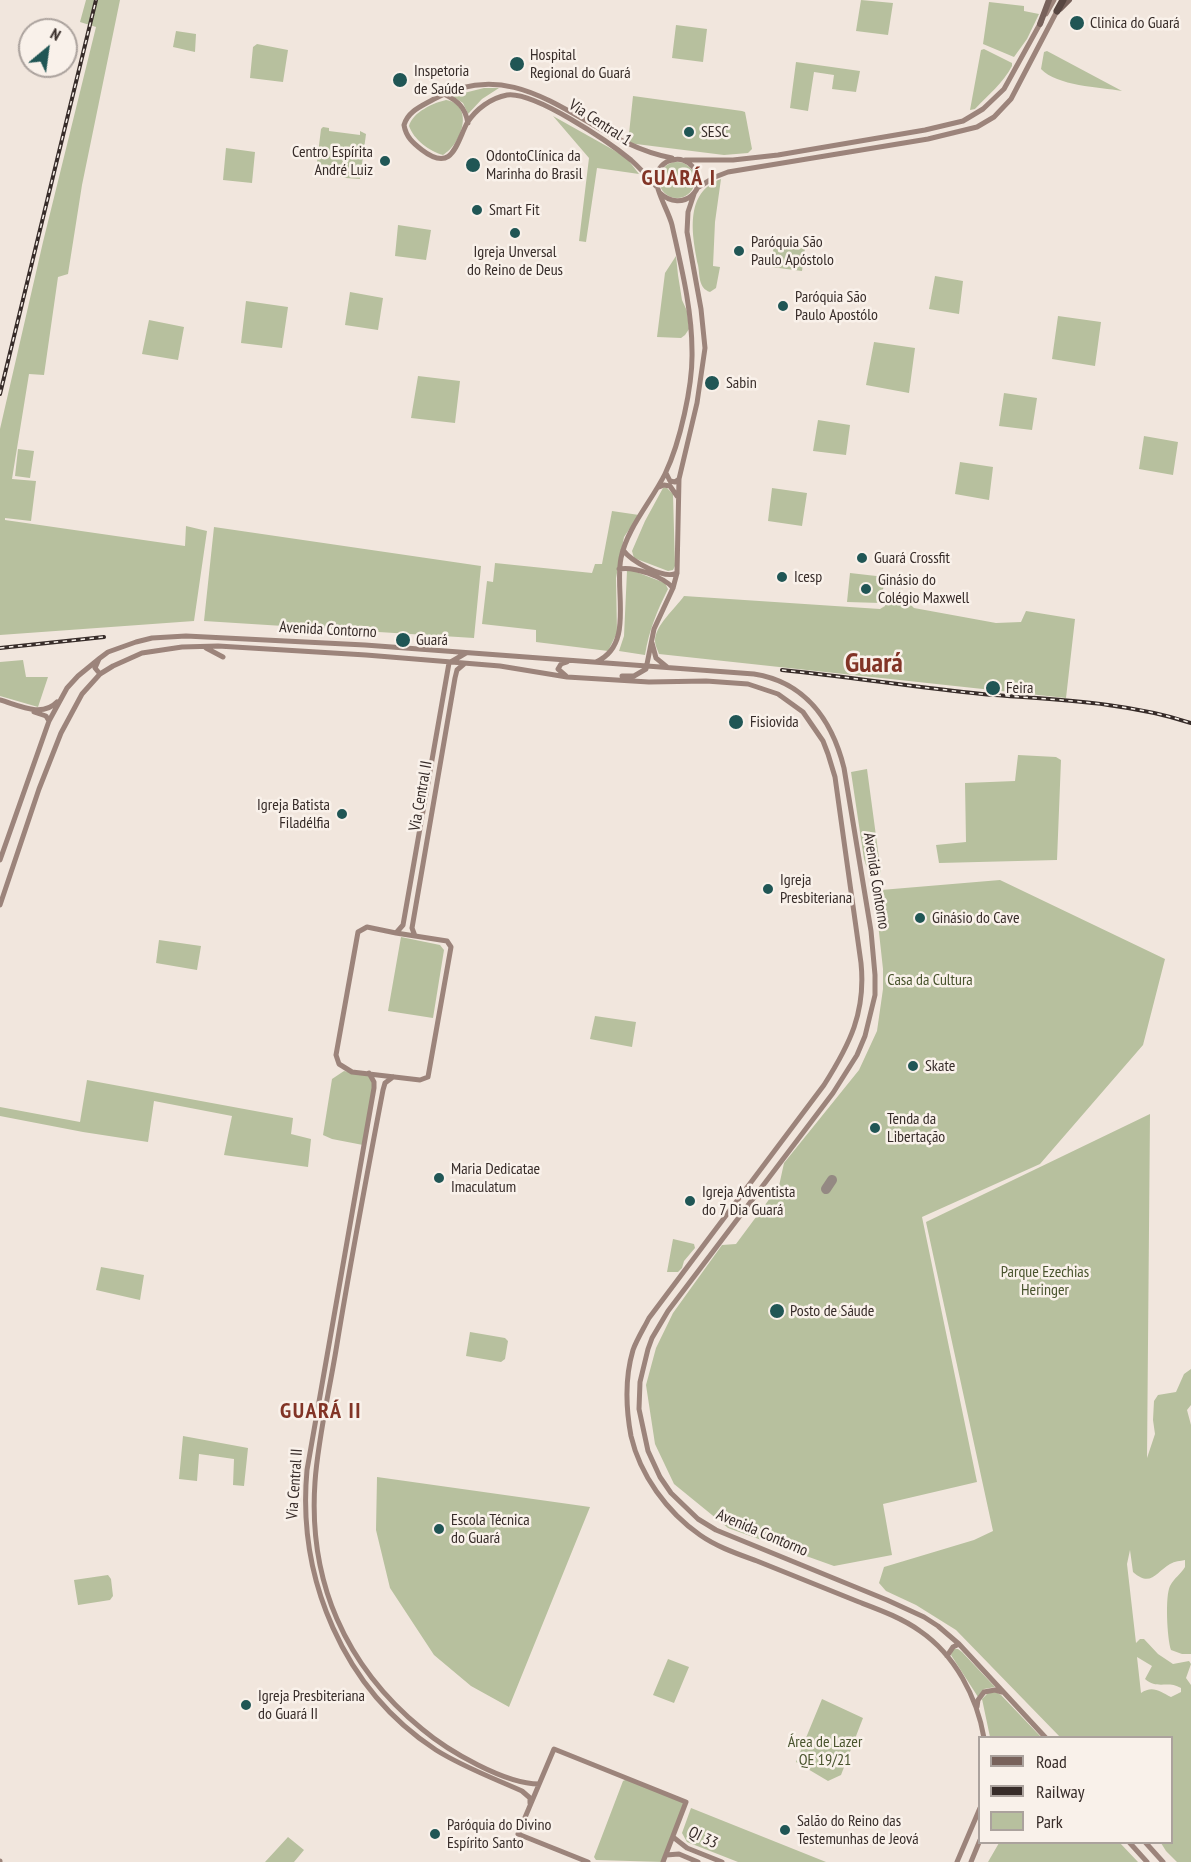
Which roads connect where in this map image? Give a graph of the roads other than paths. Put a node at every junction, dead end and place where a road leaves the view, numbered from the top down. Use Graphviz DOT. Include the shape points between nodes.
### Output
graph roads {
  1 [pos="1053,0"];
  2 [pos="1063,0"];
  3 [pos="1070,0"];
  4 [pos="1057,11"];
  5 [pos="1040,24"];
  6 [pos="1029,44"];
  7 [pos="1037,49"];
  8 [pos="444,94"];
  9 [pos="995,99"];
  10 [pos="1004,107"];
  11 [pos="468,123"];
  12 [pos="646,152"];
  13 [pos="778,155"];
  14 [pos="679,159"];
  15 [pos="708,160"];
  16 [pos="787,163"];
  17 [pos="656,186"];
  18 [pos="696,190"];
  19 [pos="660,193"];
  20 [pos="690,318"];
  21 [pos="702,320"];
  22 [pos="666,473"];
  23 [pos="679,479"];
  24 [pos="658,487"];
  25 [pos="678,497"];
  26 [pos="623,550"];
  27 [pos="620,569"];
  28 [pos="677,573"];
  29 [pos="673,588"];
  30 [pos="651,638"];
  31 [pos="311,642"];
  32 [pos="353,644"];
  33 [pos="365,645"];
  34 [pos="202,647"];
  35 [pos="311,651"];
  36 [pos="467,652"];
  37 [pos="351,654"];
  38 [pos="366,655"];
  39 [pos="223,657"];
  40 [pos="100,658"];
  41 [pos="571,661"];
  42 [pos="449,663"];
  43 [pos="595,663"];
  44 [pos="465,664"];
  45 [pos="647,666"];
  46 [pos="668,668"];
  47 [pos="100,674"];
  48 [pos="567,677"];
  49 [pos="596,678"];
  50 [pos="772,678"];
  51 [pos="766,689"];
  52 [pos="443,696"];
  53 [pos="452,698"];
  54 [pos="60,699"];
  55 [pos="0,701"];
  56 [pos="814,706"];
  57 [pos="803,712"];
  58 [pos="49,721"];
  59 [pos="433,751"];
  60 [pos="442,752"];
  61 [pos="835,777"];
  62 [pos="846,777"];
  63 [pos="3,852"];
  64 [pos="0,860"];
  65 [pos="14,860"];
  66 [pos="407,902"];
  67 [pos="416,904"];
  68 [pos="0,905"];
  69 [pos="396,933"];
  70 [pos="416,936"];
  71 [pos="863,992"];
  72 [pos="875,995"];
  73 [pos="861,1007"];
  74 [pos="872,1010"];
  75 [pos="369,1073"];
  76 [pos="393,1077"];
  77 [pos="824,1085"];
  78 [pos="833,1093"];
  79 [pos="731,1208"];
  80 [pos="741,1216"];
  81 [pos="342,1267"];
  82 [pos="350,1268"];
  83 [pos="683,1272"];
  84 [pos="692,1280"];
  85 [pos="641,1334"];
  86 [pos="652,1338"];
  87 [pos="628,1379"];
  88 [pos="640,1382"];
  89 [pos="314,1429"];
  90 [pos="322,1430"];
  91 [pos="314,1487"];
  92 [pos="305,1488"];
  93 [pos="698,1519"];
  94 [pos="691,1528"];
  95 [pos="741,1541"];
  96 [pos="735,1552"];
  97 [pos="338,1621"];
  98 [pos="330,1624"];
  99 [pos="959,1644"];
  100 [pos="947,1656"];
  101 [pos="1004,1693"];
  102 [pos="977,1709"];
  103 [pos="984,1736"];
  104 [pos="1045,1736"];
  105 [pos="440,1743"];
  106 [pos="436,1749"];
  107 [pos="539,1784"];
  108 [pos="530,1803"];
  109 [pos="978,1812"];
  110 [pos="673,1836"];
  111 [pos="979,1844"];
  112 [pos="1131,1844"];
  113 [pos="1147,1844"];
  114 [pos="960,1853"];
  115 [pos="666,1855"];
  116 [pos="587,1861"];
  117 [pos="663,1862"];
  118 [pos="698,1862"];
  119 [pos="721,1862"];
  120 [pos="957,1862"];
  121 [pos="970,1862"];
  122 [pos="1147,1862"];
  123 [pos="1163,1862"];
  1 -- 5 [label="main road"];
  2 -- 4 [label="highway"];
  3 -- 4 [label="main road"];
  4 -- 7 [label="main road"];
  5 -- 6 [label="main road, Via Central 1"];
  6 -- 7 [label="main road"];
  6 -- 9 [label="main road, Via Central 1"];
  7 -- 10 [label="main road"];
  8 -- 11 [label="main road" via="461,105"];
  8 -- 11 [label="main road, Via Central 1" via="408,115 404,125 407,136 430,156 444,159 454,152"];
  8 -- 12 [label="main road, Via Central 1" via="482,84 531,91"];
  9 -- 10 [label="main road"];
  9 -- 13 [label="main road, Via Central 1" via="977,115 952,125"];
  10 -- 16 [label="main road" via="985,123 963,132"];
  11 -- 17 [label="main road, Via Central 1" via="490,101 505,95 526,96 628,158"];
  12 -- 14 [label="main road, Via Central 1"];
  12 -- 15 [label="main road"];
  13 -- 15 [label="main road, Via Central 1"];
  13 -- 16 [label="main road"];
  14 -- 15 [label="main road, Via Central 1"];
  14 -- 17 [label="main road" via="669,160 658,171"];
  14 -- 18 [label="main road" via="689,162 698,174"];
  16 -- 18 [label="main road" via="721,174"];
  17 -- 19 [label="main road"];
  18 -- 19 [label="main road" via="690,198 678,202"];
  18 -- 21 [label="main road" via="688,212 687,232"];
  19 -- 20 [label="main road" via="671,224"];
  20 -- 21 [label="main road" via="697,316"];
  20 -- 22 [label="main road" via="689,388"];
  21 -- 23 [label="main road" via="702,374"];
  22 -- 23 [label="main road" via="670,481"];
  22 -- 24 [label="main road"];
  23 -- 25 [label="main road"];
  24 -- 25 [label="main road" via="670,486"];
  24 -- 26 [label="main road"];
  25 -- 28 [label="main road"];
  26 -- 27 [label="main road"];
  26 -- 28 [label="main road" via="631,560 668,576"];
  27 -- 29 [label="main road" via="632,568"];
  27 -- 43 [label="main road" via="618,638 608,656"];
  28 -- 29 [label="main road"];
  29 -- 30 [label="main road"];
  30 -- 45 [label="main road"];
  30 -- 46 [label="main road" via="656,658"];
  31 -- 32 [label="main road, Avenida Contorno"];
  31 -- 35 [label="main road"];
  31 -- 40 [label="main road, Avenida Contorno" via="175,636 130,644"];
  32 -- 33 [label="main road, Avenida Contorno"];
  32 -- 37 [label="main road" via="357,650"];
  33 -- 36 [label="main road, Avenida Contorno"];
  33 -- 38 [label="main road"];
  34 -- 35 [label="main road, Avenida Contorno"];
  34 -- 39 [label="main road"];
  34 -- 47 [label="main road, Avenida Contorno" via="142,653"];
  35 -- 37 [label="main road, Avenida Contorno"];
  36 -- 41 [label="main road, Avenida Contorno"];
  36 -- 42 [label="main road"];
  37 -- 38 [label="main road, Avenida Contorno"];
  38 -- 42 [label="main road, Avenida Contorno"];
  40 -- 47 [label="main road" via="95,668"];
  40 -- 54 [label="main road, Avenida Contorno" via="74,679"];
  41 -- 43 [label="main road, Avenida Contorno"];
  41 -- 48 [label="main road" via="558,666 558,671"];
  42 -- 44 [label="main road, Avenida Contorno"];
  42 -- 52 [label="main road, Via Central II"];
  43 -- 45 [label="main road, Avenida Contorno"];
  44 -- 48 [label="main road, Avenida Contorno"];
  44 -- 53 [label="main road, Via Central II" via="456,672"];
  45 -- 46 [label="main road, Avenida Contorno"];
  45 -- 49 [label="main road" via="634,676"];
  46 -- 50 [label="main road, Avenida Contorno"];
  47 -- 65 [label="main road, Avenida Contorno" via="82,694 66,723"];
  48 -- 49 [label="main road, Avenida Contorno"];
  49 -- 51 [label="main road, Avenida Contorno" via="718,681"];
  50 -- 51 [label="main road" via="765,682"];
  50 -- 56 [label="main road, Avenida Contorno" via="793,688"];
  51 -- 57 [label="main road, Avenida Contorno"];
  52 -- 53 [label="main road"];
  52 -- 59 [label="main road, Via Central II"];
  53 -- 60 [label="main road, Via Central II"];
  54 -- 55 [label="main road" via="49,709 40,710"];
  54 -- 58 [label="main road, Avenida Contorno"];
  55 -- 58 [label="main road" via="46,716"];
  56 -- 57 [label="main road"];
  56 -- 62 [label="main road, Avenida Contorno" via="835,736"];
  57 -- 61 [label="main road, Avenida Contorno" via="823,741"];
  58 -- 63 [label="main road, Avenida Contorno"];
  59 -- 60 [label="main road"];
  59 -- 66 [label="main road, Via Central II"];
  60 -- 67 [label="main road, Via Central II"];
  61 -- 62 [label="main road" via="840,773"];
  61 -- 71 [label="main road, Avenida Contorno"];
  62 -- 72 [label="main road, Avenida Contorno" via="871,931"];
  63 -- 64 [label="main road, Avenida Contorno"];
  63 -- 65 [label="main road"];
  65 -- 68 [label="main road, Avenida Contorno"];
  66 -- 67 [label="main road"];
  66 -- 69 [label="main road, Via Central II" via="403,925"];
  67 -- 70 [label="main road, Via Central II" via="412,928"];
  69 -- 70 [label="main road"];
  69 -- 75 [label="main road" via="367,927 357,935 336,1055 342,1068"];
  70 -- 76 [label="main road" via="447,941 451,950 428,1077"];
  71 -- 72 [label="main road"];
  71 -- 73 [label="main road, Avenida Contorno"];
  72 -- 74 [label="main road, Avenida Contorno"];
  73 -- 74 [label="main road"];
  73 -- 77 [label="main road, Avenida Contorno" via="845,1048"];
  74 -- 78 [label="main road, Avenida Contorno" via="862,1045"];
  75 -- 76 [label="main road"];
  75 -- 81 [label="main road, Via Central II" via="374,1088"];
  76 -- 82 [label="main road, Via Central II" via="383,1090"];
  77 -- 78 [label="main road" via="826,1092"];
  77 -- 79 [label="main road, Avenida Contorno"];
  78 -- 80 [label="main road, Avenida Contorno"];
  79 -- 80 [label="main road" via="739,1210"];
  79 -- 83 [label="main road, Avenida Contorno"];
  80 -- 84 [label="main road, Avenida Contorno"];
  81 -- 82 [label="main road"];
  81 -- 89 [label="main road, Via Central II"];
  82 -- 90 [label="main road, Via Central II"];
  83 -- 84 [label="main road" via="686,1280"];
  83 -- 85 [label="main road, Avenida Contorno"];
  84 -- 86 [label="main road, Avenida Contorno"];
  85 -- 86 [label="main road"];
  85 -- 87 [label="main road, Avenida Contorno"];
  86 -- 88 [label="main road, Avenida Contorno"];
  87 -- 88 [label="main road" via="634,1384"];
  87 -- 94 [label="main road, Avenida Contorno" via="629,1420 638,1458 661,1497"];
  88 -- 93 [label="main road, Avenida Contorno" via="641,1426 654,1465 671,1493"];
  89 -- 90 [label="main road"];
  89 -- 92 [label="main road, Via Central II"];
  90 -- 91 [label="main road, Via Central II"];
  91 -- 92 [label="main road"];
  91 -- 97 [label="main road, Via Central II" via="316,1541"];
  92 -- 98 [label="main road, Via Central II" via="308,1546"];
  93 -- 94 [label="main road"];
  93 -- 95 [label="main road, Avenida Contorno"];
  94 -- 96 [label="main road, Avenida Contorno" via="712,1543"];
  95 -- 96 [label="main road" via="742,1549"];
  95 -- 99 [label="main road, Avenida Contorno" via="908,1609"];
  96 -- 100 [label="main road, Avenida Contorno" via="905,1622 931,1639"];
  97 -- 98 [label="main road"];
  97 -- 105 [label="main road, Via Central II" via="350,1647 378,1687"];
  98 -- 106 [label="main road, Via Central II" via="347,1656 379,1699 404,1725"];
  99 -- 100 [label="main road"];
  99 -- 101 [label="main road, Avenida Contorno"];
  100 -- 102 [label="main road, Avenida Contorno" via="969,1688"];
  101 -- 102 [label="main road" via="984,1692"];
  101 -- 104 [label="main road, Avenida Contorno"];
  102 -- 103 [label="main road, Avenida Contorno"];
  105 -- 106 [label="main road"];
  105 -- 107 [label="main road, Via Central II" via="494,1771"];
  106 -- 108 [label="main road, Via Central II" via="522,1791"];
  107 -- 108 [label="main road"];
  107 -- 110 [label="main road" via="554,1749 686,1802"];
  108 -- 116 [label="main road" via="518,1834"];
  109 -- 114 [label="main road"];
  110 -- 115 [label="main road"];
  110 -- 119 [label="main road, QI 33" via="687,1848"];
  111 -- 121 [label="main road"];
  112 -- 122 [label="main road"];
  113 -- 123 [label="main road"];
  114 -- 120 [label="main road"];
  114 -- 121 [label="main road" via="968,1856"];
  115 -- 117 [label="main road"];
  115 -- 118 [label="main road, QI 33" via="676,1853"];
}
